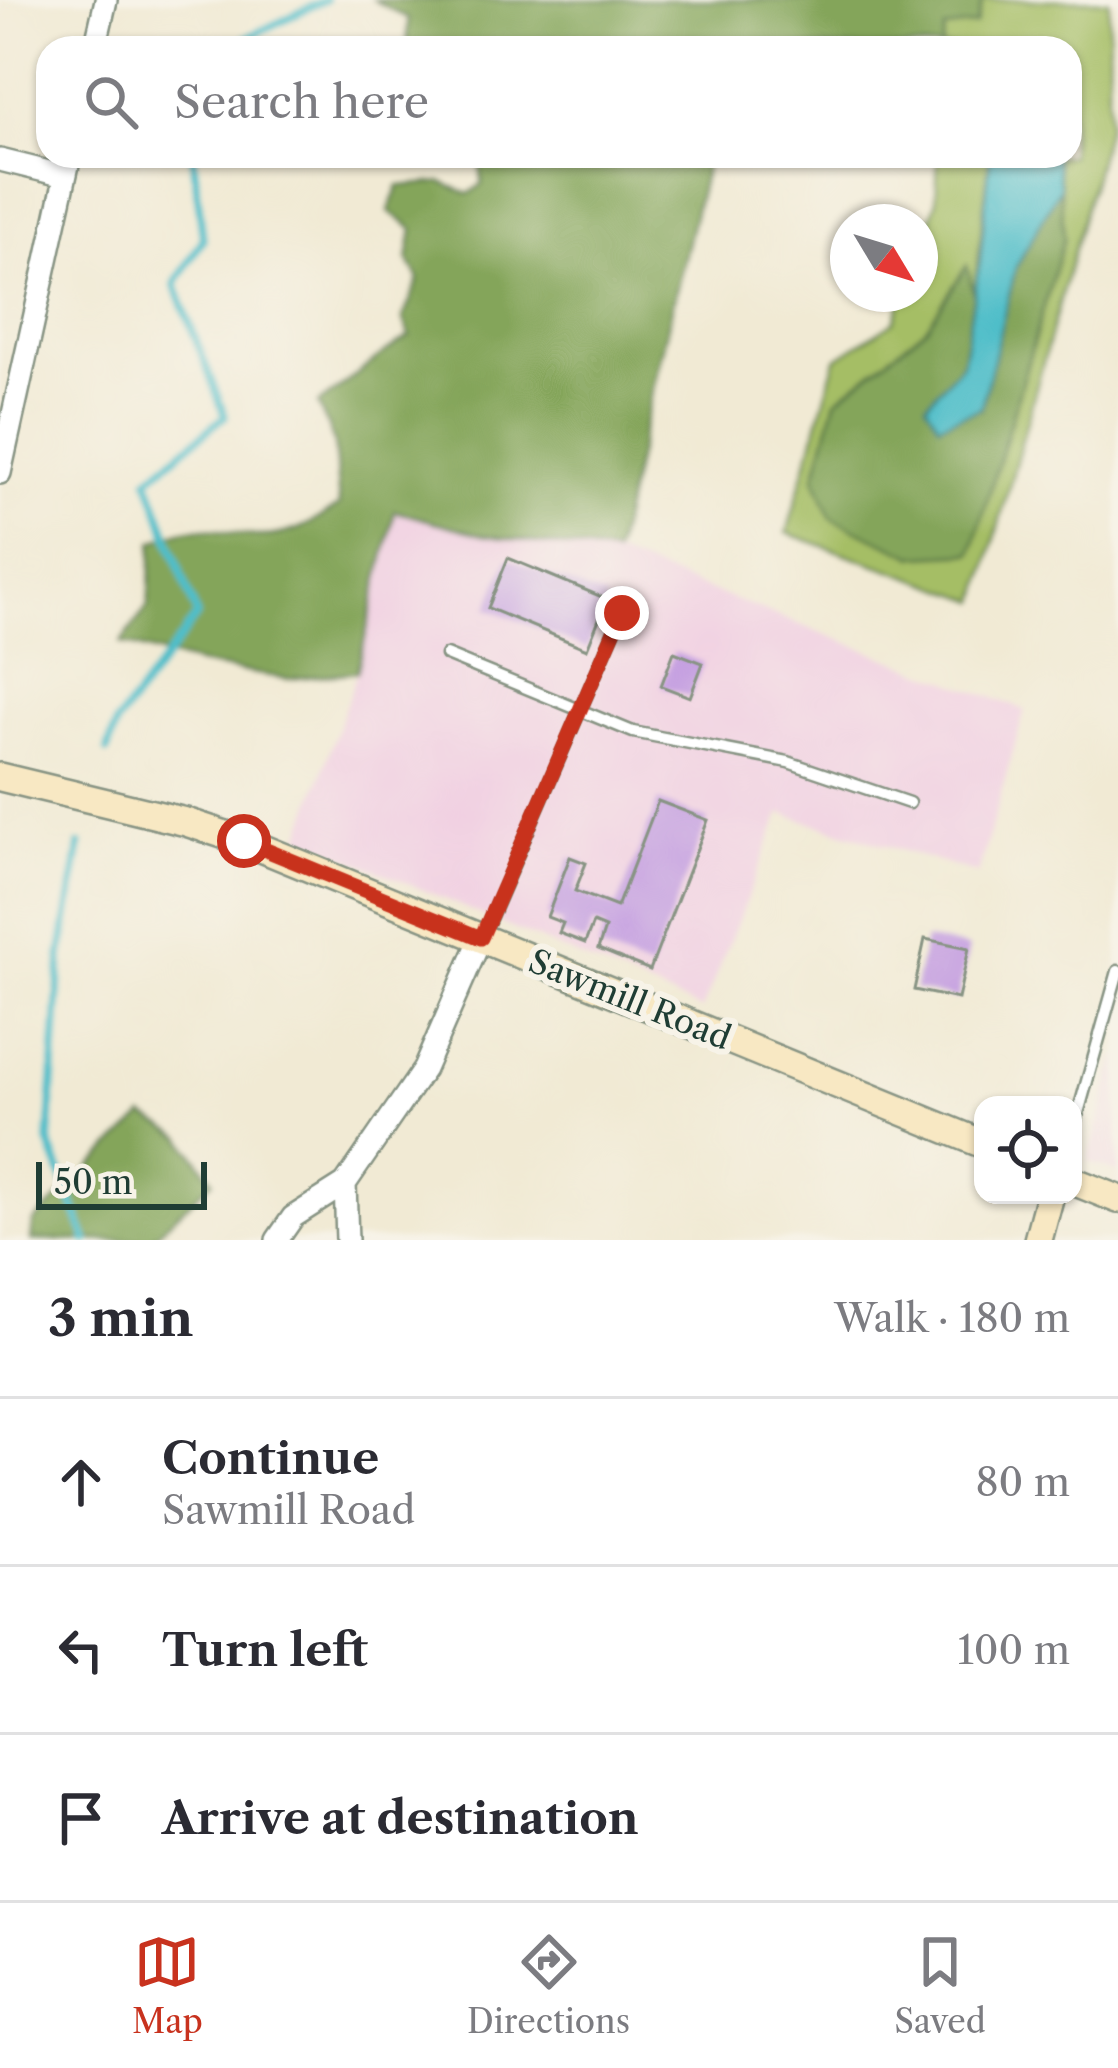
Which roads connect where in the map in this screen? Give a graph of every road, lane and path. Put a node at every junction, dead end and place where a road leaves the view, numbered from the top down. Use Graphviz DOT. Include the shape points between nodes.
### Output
graph roads {
  1 [pos="106,0"];
  2 [pos="98,36"];
  3 [pos="0,160"];
  4 [pos="36,163"];
  5 [pos="68,168"];
  6 [pos="0,473"];
  7 [pos="622,613"];
  8 [pos="446,655"];
  9 [pos="583,708"];
  10 [pos="0,777"];
  11 [pos="908,803"];
  12 [pos="481,938"];
  13 [pos="1118,971"];
  14 [pos="1082,1099"];
  15 [pos="974,1140"];
  16 [pos="345,1184"];
  17 [pos="1082,1184"];
  18 [pos="1118,1198"];
  19 [pos="1048,1204"];
  20 [pos="277,1240"];
  21 [pos="347,1240"];
  22 [pos="1038,1240"];
  1 -- 2 [label="street"];
  3 -- 4 [label="street"];
  5 -- 6 [label="street"];
  7 -- 9 [label="lane"];
  8 -- 9 [label="lane"];
  9 -- 11 [label="lane" via="633,732 788,762"];
  9 -- 12 [label="lane"];
  10 -- 12 [label="main road, Sawmill Road" via="244,841"];
  12 -- 15 [label="main road, Sawmill Road"];
  12 -- 16 [label="street" via="424,1069"];
  13 -- 14 [label="lane"];
  16 -- 20 [label="street" via="293,1217"];
  16 -- 21 [label="street"];
  17 -- 18 [label="main road"];
  19 -- 22 [label="main road"];
}
